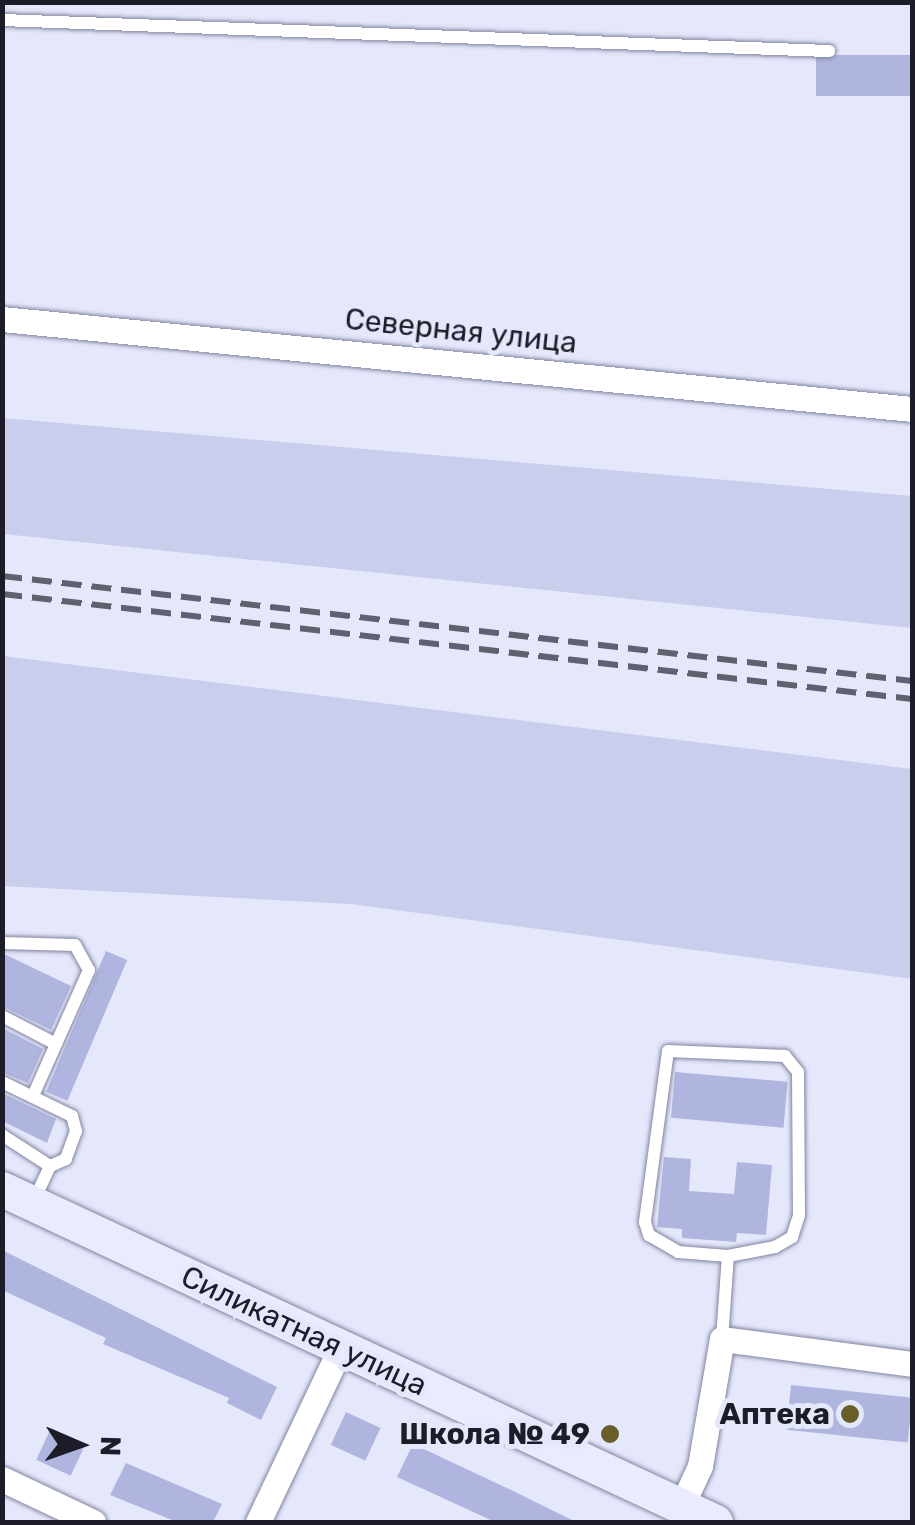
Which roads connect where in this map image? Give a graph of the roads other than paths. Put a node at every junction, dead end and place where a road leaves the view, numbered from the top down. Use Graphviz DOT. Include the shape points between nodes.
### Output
graph roads {
  1 [pos="2,20"];
  2 [pos="829,50"];
  3 [pos="2,319"];
  4 [pos="912,410"];
  5 [pos="2,943"];
  6 [pos="2,1016"];
  7 [pos="56,1044"];
  8 [pos="2,1082"];
  9 [pos="33,1096"];
  10 [pos="2,1135"];
  11 [pos="50,1166"];
  12 [pos="18,1196"];
  13 [pos="728,1256"];
  14 [pos="722,1339"];
  15 [pos="340,1349"];
  16 [pos="912,1364"];
  17 [pos="2,1478"];
  18 [pos="681,1506"];
  19 [pos="93,1522"];
  20 [pos="258,1522"];
  21 [pos="715,1522"];
  1 -- 2 [label="lane"];
  3 -- 4 [label="street, Северная улица"];
  5 -- 7 [label="lane" via="75,945 89,970"];
  6 -- 7 [label="lane"];
  7 -- 9 [label="lane"];
  8 -- 9 [label="lane"];
  9 -- 11 [label="lane" via="72,1116 76,1131 66,1159"];
  10 -- 11 [label="lane"];
  11 -- 12 [label="lane"];
  12 -- 15 [label="street, Силикатная улица"];
  13 -- 13 [label="lane" via="792,1237 799,1215 798,1072 786,1056 668,1050 645,1222 650,1235 678,1252"];
  13 -- 14 [label="lane"];
  14 -- 16 [label="street"];
  14 -- 18 [label="street" via="700,1466"];
  15 -- 18 [label="street, Силикатная улица"];
  15 -- 20 [label="street"];
  17 -- 19 [label="street"];
  18 -- 21 [label="street, Силикатная улица"];
}
